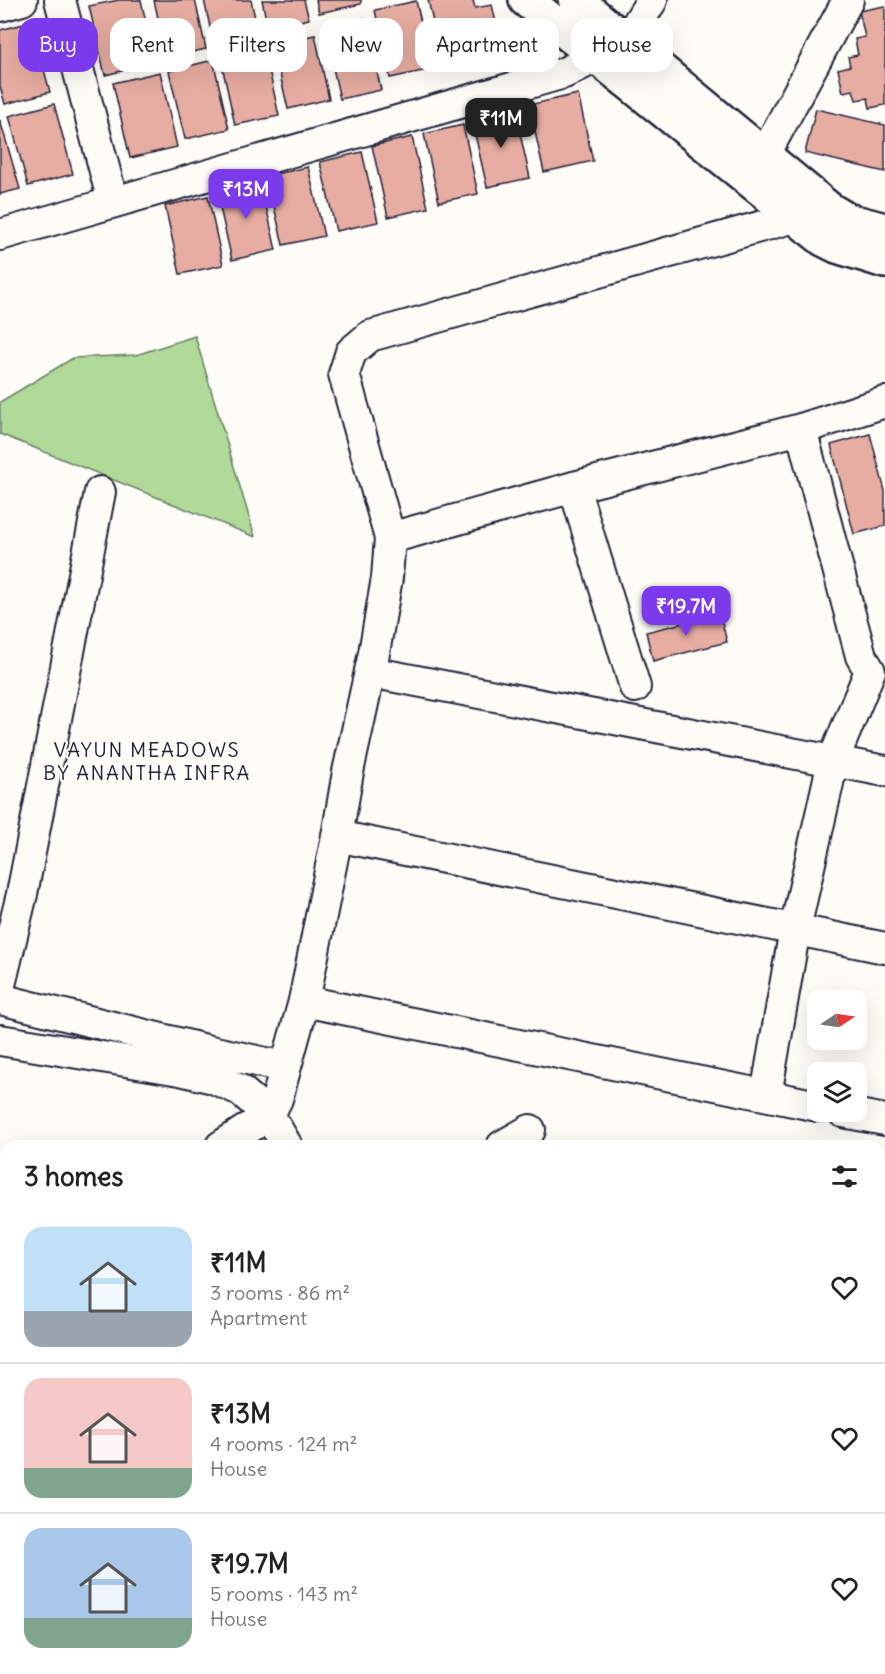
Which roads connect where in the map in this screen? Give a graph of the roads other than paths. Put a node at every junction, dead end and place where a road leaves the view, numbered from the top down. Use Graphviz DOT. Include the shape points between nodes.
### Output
graph roads {
  1 [pos="22,0"];
  2 [pos="60,0"];
  3 [pos="526,0"];
  4 [pos="576,0"];
  5 [pos="652,0"];
  6 [pos="848,0"];
  7 [pos="0,6"];
  8 [pos="597,18"];
  9 [pos="641,18"];
  10 [pos="571,37"];
  11 [pos="571,70"];
  12 [pos="614,72"];
  13 [pos="663,72"];
  14 [pos="765,156"];
  15 [pos="113,202"];
  16 [pos="795,217"];
  17 [pos="885,230"];
  18 [pos="0,235"];
  19 [pos="885,261"];
  20 [pos="885,402"];
  21 [pos="801,429"];
  22 [pos="574,487"];
  23 [pos="100,492"];
  24 [pos="390,538"];
  25 [pos="370,672"];
  26 [pos="877,673"];
  27 [pos="634,687"];
  28 [pos="833,761"];
  29 [pos="885,771"];
  30 [pos="337,836"];
  31 [pos="11,892"];
  32 [pos="795,929"];
  33 [pos="885,948"];
  34 [pos="0,985"];
  35 [pos="0,999"];
  36 [pos="304,1001"];
  37 [pos="0,1040"];
  38 [pos="284,1067"];
  39 [pos="766,1095"];
  40 [pos="807,1104"];
  41 [pos="269,1115"];
  42 [pos="867,1117"];
  43 [pos="885,1120"];
  44 [pos="530,1131"];
  45 [pos="238,1140"];
  46 [pos="284,1140"];
  47 [pos="513,1140"];
  1 -- 7 [label="street"];
  2 -- 15 [label="street"];
  3 -- 10 [label="street"];
  4 -- 8 [label="street"];
  5 -- 9 [label="street"];
  6 -- 14 [label="street"];
  11 -- 15 [label="street"];
  12 -- 16 [label="street"];
  13 -- 14 [label="street"];
  14 -- 17 [label="street" via="830,210 847,220"];
  15 -- 18 [label="street"];
  16 -- 19 [label="street" via="837,246"];
  16 -- 24 [label="street" via="370,336 351,352 344,374"];
  20 -- 21 [label="street"];
  21 -- 22 [label="street"];
  21 -- 26 [label="street" via="861,656"];
  22 -- 24 [label="street"];
  22 -- 27 [label="street"];
  23 -- 31 [label="street"];
  24 -- 25 [label="street"];
  25 -- 28 [label="street"];
  25 -- 30 [label="street"];
  26 -- 28 [label="street"];
  28 -- 29 [label="street"];
  28 -- 32 [label="street"];
  30 -- 32 [label="street"];
  30 -- 36 [label="street"];
  31 -- 34 [label="street"];
  32 -- 33 [label="street"];
  32 -- 39 [label="street"];
  35 -- 38 [label="street"];
  36 -- 38 [label="street"];
  36 -- 39 [label="street"];
  37 -- 41 [label="street" via="213,1078 240,1090"];
  38 -- 41 [label="street"];
  39 -- 40 [label="street"];
  41 -- 45 [label="street"];
  41 -- 46 [label="street"];
  42 -- 43 [label="street"];
  44 -- 47 [label="street"];
}
